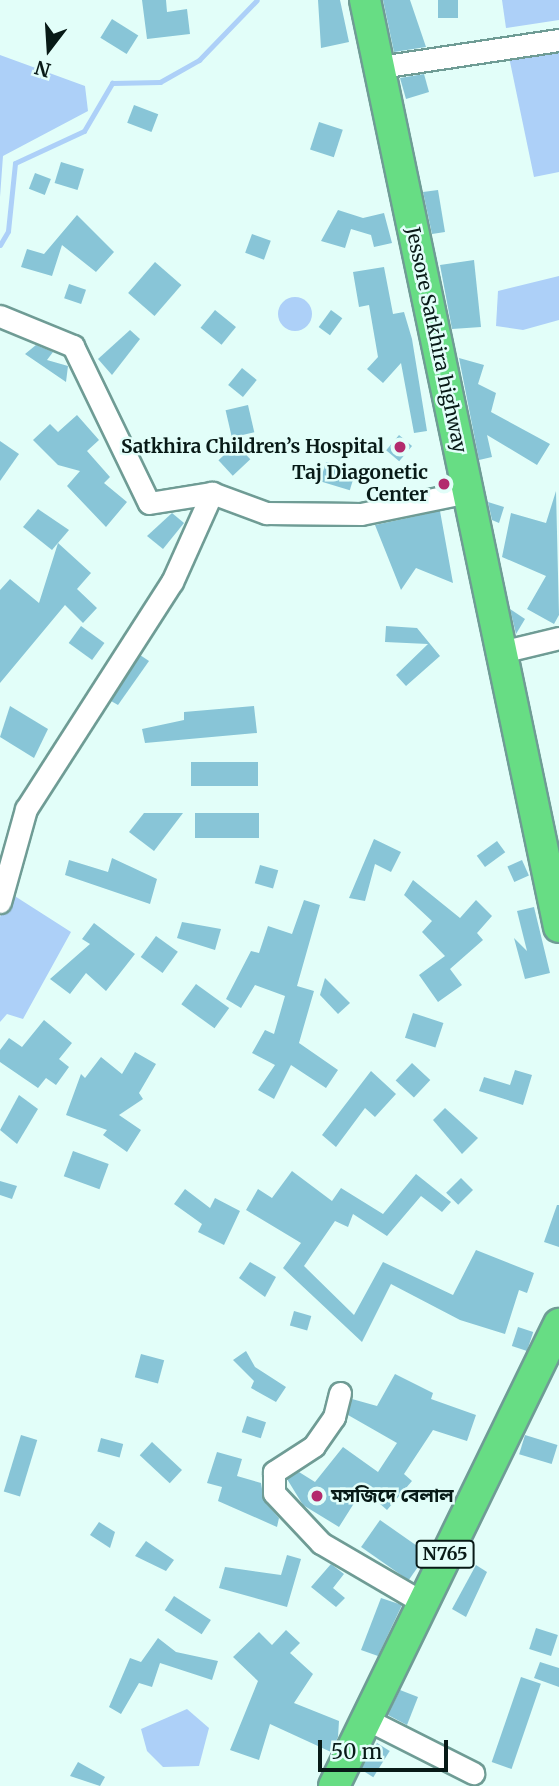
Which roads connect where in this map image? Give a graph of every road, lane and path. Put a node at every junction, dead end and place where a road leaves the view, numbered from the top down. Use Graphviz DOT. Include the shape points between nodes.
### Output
graph roads {
  1 [pos="365,0"];
  2 [pos="559,40"];
  3 [pos="380,67"];
  4 [pos="0,316"];
  5 [pos="467,492"];
  6 [pos="212,493"];
  7 [pos="559,638"];
  8 [pos="497,653"];
  9 [pos="0,902"];
  10 [pos="559,927"];
  11 [pos="559,1324"];
  12 [pos="340,1393"];
  13 [pos="422,1602"];
  14 [pos="368,1720"];
  15 [pos="473,1773"];
  16 [pos="334,1786"];
  1 -- 3 [label="highway, Jessore Satkhira highway"];
  2 -- 3 [label="street"];
  3 -- 5 [label="highway, Jessore Satkhira highway"];
  4 -- 6 [label="street" via="73,346 149,503"];
  5 -- 6 [label="street" via="361,514 266,513"];
  5 -- 8 [label="highway, Jessore Satkhira highway"];
  6 -- 9 [label="street" via="172,582 26,809"];
  7 -- 8 [label="street"];
  8 -- 10 [label="highway, Jessore Satkhira highway"];
  11 -- 13 [label="highway, N765"];
  12 -- 13 [label="street" via="334,1417 314,1446 274,1472 274,1493 321,1542"];
  13 -- 14 [label="highway, N765"];
  14 -- 15 [label="street"];
  14 -- 16 [label="highway, N765"];
}
